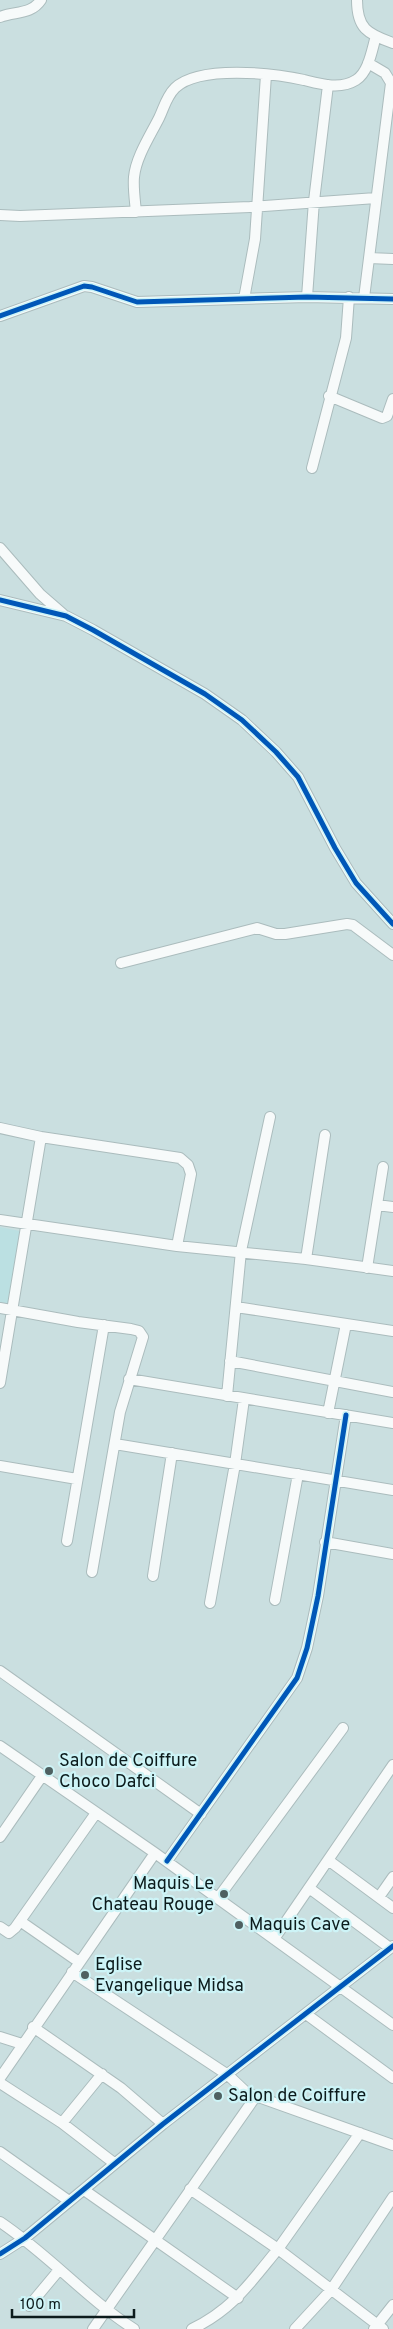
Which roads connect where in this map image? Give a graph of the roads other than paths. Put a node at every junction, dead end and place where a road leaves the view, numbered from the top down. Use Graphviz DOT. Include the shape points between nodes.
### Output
graph roads {
  1 [pos="41,0"];
  2 [pos="357,0"];
  3 [pos="0,17"];
  4 [pos="376,36"];
  5 [pos="393,43"];
  6 [pos="368,63"];
  7 [pos="266,75"];
  8 [pos="328,85"];
  9 [pos="376,198"];
  10 [pos="314,201"];
  11 [pos="258,206"];
  12 [pos="136,212"];
  13 [pos="0,215"];
  14 [pos="369,258"];
  15 [pos="393,259"];
  16 [pos="307,297"];
  17 [pos="349,297"];
  18 [pos="364,298"];
  19 [pos="393,298"];
  20 [pos="244,299"];
  21 [pos="0,316"];
  22 [pos="330,396"];
  23 [pos="393,399"];
  24 [pos="312,468"];
  25 [pos="0,548"];
  26 [pos="0,600"];
  27 [pos="66,616"];
  28 [pos="393,924"];
  29 [pos="393,955"];
  30 [pos="122,963"];
  31 [pos="270,1117"];
  32 [pos="0,1128"];
  33 [pos="325,1135"];
  34 [pos="41,1137"];
  35 [pos="383,1167"];
  36 [pos="377,1204"];
  37 [pos="393,1207"];
  38 [pos="0,1220"];
  39 [pos="26,1225"];
  40 [pos="177,1246"];
  41 [pos="241,1252"];
  42 [pos="306,1259"];
  43 [pos="367,1268"];
  44 [pos="393,1271"];
  45 [pos="236,1307"];
  46 [pos="0,1308"];
  47 [pos="13,1310"];
  48 [pos="346,1324"];
  49 [pos="104,1326"];
  50 [pos="393,1331"];
  51 [pos="230,1361"];
  52 [pos="129,1379"];
  53 [pos="334,1381"];
  54 [pos="0,1383"];
  55 [pos="393,1392"];
  56 [pos="227,1396"];
  57 [pos="244,1399"];
  58 [pos="328,1413"];
  59 [pos="346,1416"];
  60 [pos="393,1423"];
  61 [pos="115,1444"];
  62 [pos="172,1454"];
  63 [pos="235,1464"];
  64 [pos="0,1466"];
  65 [pos="298,1474"];
  66 [pos="77,1479"];
  67 [pos="337,1480"];
  68 [pos="393,1490"];
  69 [pos="67,1541"];
  70 [pos="325,1542"];
  71 [pos="393,1554"];
  72 [pos="92,1572"];
  73 [pos="153,1576"];
  74 [pos="275,1600"];
  75 [pos="210,1603"];
  76 [pos="0,1671"];
  77 [pos="343,1728"];
  78 [pos="0,1746"];
  79 [pos="393,1765"];
  80 [pos="42,1776"];
  81 [pos="96,1813"];
  82 [pos="201,1814"];
  83 [pos="0,1837"];
  84 [pos="155,1852"];
  85 [pos="328,1860"];
  86 [pos="167,1861"];
  87 [pos="393,1876"];
  88 [pos="309,1888"];
  89 [pos="379,1897"];
  90 [pos="218,1898"];
  91 [pos="393,1908"];
  92 [pos="20,1921"];
  93 [pos="0,1927"];
  94 [pos="274,1939"];
  95 [pos="392,1947"];
  96 [pos="79,1962"];
  97 [pos="72,1972"];
  98 [pos="340,1987"];
  99 [pos="306,2014"];
  100 [pos="393,2025"];
  101 [pos="33,2027"];
  102 [pos="0,2037"];
  103 [pos="22,2044"];
  104 [pos="102,2074"];
  105 [pos="228,2075"];
  106 [pos="0,2078"];
  107 [pos="393,2078"];
  108 [pos="0,2083"];
  109 [pos="256,2096"];
  110 [pos="62,2123"];
  111 [pos="163,2124"];
  112 [pos="360,2132"];
  113 [pos="393,2145"];
  114 [pos="0,2152"];
  115 [pos="114,2163"];
  116 [pos="190,2189"];
  117 [pos="84,2190"];
  118 [pos="393,2197"];
  119 [pos="69,2201"];
  120 [pos="0,2222"];
  121 [pos="25,2238"];
  122 [pos="154,2239"];
  123 [pos="278,2249"];
  124 [pos="0,2254"];
  125 [pos="59,2270"];
  126 [pos="331,2290"];
  127 [pos="238,2298"];
  128 [pos="393,2305"];
  129 [pos="30,2306"];
  130 [pos="107,2312"];
  131 [pos="378,2328"];
  132 [pos="93,2329"];
  133 [pos="134,2329"];
  134 [pos="192,2329"];
  135 [pos="295,2329"];
  1 -- 3 [label="street" via="24,13"];
  2 -- 4 [label="street" via="359,23"];
  4 -- 5 [label="street"];
  4 -- 6 [label="street"];
  6 -- 8 [label="street" via="357,80 343,85"];
  6 -- 9 [label="street" via="384,73 391,83"];
  7 -- 8 [label="street"];
  7 -- 11 [label="street"];
  7 -- 12 [label="street" via="227,73 200,77 182,82 174,89 138,162 134,177"];
  8 -- 10 [label="street"];
  9 -- 10 [label="street"];
  9 -- 14 [label="street"];
  10 -- 11 [label="street"];
  10 -- 16 [label="street"];
  11 -- 12 [label="street"];
  11 -- 20 [label="street"];
  12 -- 13 [label="street"];
  14 -- 15 [label="street"];
  14 -- 18 [label="street"];
  16 -- 17 [label="street"];
  16 -- 20 [label="street"];
  17 -- 18 [label="street"];
  17 -- 22 [label="street" via="346,338"];
  18 -- 19 [label="street"];
  20 -- 21 [label="street" via="137,302 84,286"];
  22 -- 23 [label="street" via="382,418 387,416"];
  22 -- 24 [label="street"];
  25 -- 27 [label="street" via="40,594"];
  26 -- 27 [label="street"];
  27 -- 28 [label="street" via="205,694 242,720 276,752 298,776 356,883"];
  29 -- 30 [label="street" via="353,925 347,924 285,934 257,928"];
  31 -- 41 [label="street"];
  32 -- 34 [label="street"];
  33 -- 42 [label="street"];
  34 -- 39 [label="street"];
  34 -- 40 [label="street" via="184,1161 191,1174"];
  35 -- 36 [label="street"];
  36 -- 37 [label="street"];
  36 -- 43 [label="street"];
  38 -- 39 [label="street"];
  39 -- 40 [label="street"];
  39 -- 47 [label="street"];
  40 -- 41 [label="street"];
  41 -- 42 [label="street"];
  41 -- 45 [label="street"];
  42 -- 43 [label="street"];
  43 -- 44 [label="street"];
  45 -- 48 [label="street"];
  45 -- 51 [label="street"];
  46 -- 47 [label="street"];
  47 -- 49 [label="street"];
  47 -- 54 [label="street"];
  48 -- 50 [label="street"];
  48 -- 53 [label="street"];
  49 -- 52 [label="street" via="139,1331 142,1337"];
  49 -- 66 [label="street"];
  51 -- 53 [label="street"];
  51 -- 56 [label="street"];
  52 -- 56 [label="street"];
  52 -- 61 [label="street"];
  53 -- 55 [label="street"];
  53 -- 58 [label="street"];
  56 -- 57 [label="street"];
  57 -- 58 [label="street"];
  57 -- 63 [label="street"];
  58 -- 59 [label="street"];
  59 -- 60 [label="street"];
  59 -- 67 [label="street"];
  61 -- 62 [label="street"];
  61 -- 72 [label="street"];
  62 -- 63 [label="street"];
  62 -- 73 [label="street"];
  63 -- 65 [label="street"];
  63 -- 75 [label="street"];
  64 -- 66 [label="street"];
  65 -- 67 [label="street"];
  65 -- 74 [label="street"];
  66 -- 69 [label="street"];
  67 -- 68 [label="street"];
  67 -- 70 [label="street"];
  70 -- 71 [label="street"];
  70 -- 82 [label="street" via="307,1648 296,1678"];
  76 -- 82 [label="street"];
  77 -- 90 [label="street"];
  78 -- 80 [label="street"];
  79 -- 85 [label="street"];
  80 -- 81 [label="street"];
  80 -- 83 [label="street"];
  81 -- 84 [label="street"];
  81 -- 92 [label="street"];
  82 -- 86 [label="street"];
  84 -- 86 [label="street"];
  84 -- 96 [label="street"];
  85 -- 88 [label="street"];
  85 -- 89 [label="street"];
  86 -- 90 [label="street"];
  87 -- 89 [label="street"];
  88 -- 94 [label="street"];
  88 -- 95 [label="street"];
  89 -- 91 [label="street"];
  90 -- 94 [label="street"];
  92 -- 93 [label="street" via="10,1933"];
  92 -- 96 [label="street"];
  94 -- 98 [label="street"];
  95 -- 98 [label="street"];
  96 -- 97 [label="street"];
  97 -- 101 [label="street"];
  97 -- 105 [label="street"];
  98 -- 99 [label="street"];
  98 -- 100 [label="street"];
  99 -- 105 [label="street"];
  99 -- 107 [label="street"];
  101 -- 103 [label="street"];
  101 -- 104 [label="street"];
  102 -- 103 [label="street"];
  103 -- 106 [label="street"];
  104 -- 110 [label="street"];
  104 -- 111 [label="street"];
  105 -- 109 [label="street" via="247,2094"];
  105 -- 111 [label="street"];
  108 -- 110 [label="street"];
  109 -- 112 [label="street"];
  109 -- 116 [label="street"];
  110 -- 115 [label="street"];
  111 -- 115 [label="street"];
  112 -- 113 [label="street"];
  112 -- 123 [label="street"];
  114 -- 119 [label="street"];
  115 -- 117 [label="street"];
  116 -- 122 [label="street"];
  116 -- 123 [label="street"];
  117 -- 119 [label="street"];
  117 -- 122 [label="street"];
  118 -- 126 [label="street"];
  119 -- 121 [label="street"];
  120 -- 121 [label="street"];
  121 -- 124 [label="street"];
  121 -- 125 [label="street"];
  122 -- 127 [label="street"];
  122 -- 130 [label="street"];
  123 -- 126 [label="street"];
  123 -- 127 [label="street"];
  125 -- 129 [label="street"];
  125 -- 130 [label="street"];
  126 -- 131 [label="street"];
  126 -- 135 [label="street"];
  127 -- 134 [label="street"];
  128 -- 131 [label="street"];
  130 -- 132 [label="street"];
  130 -- 133 [label="street"];
}
